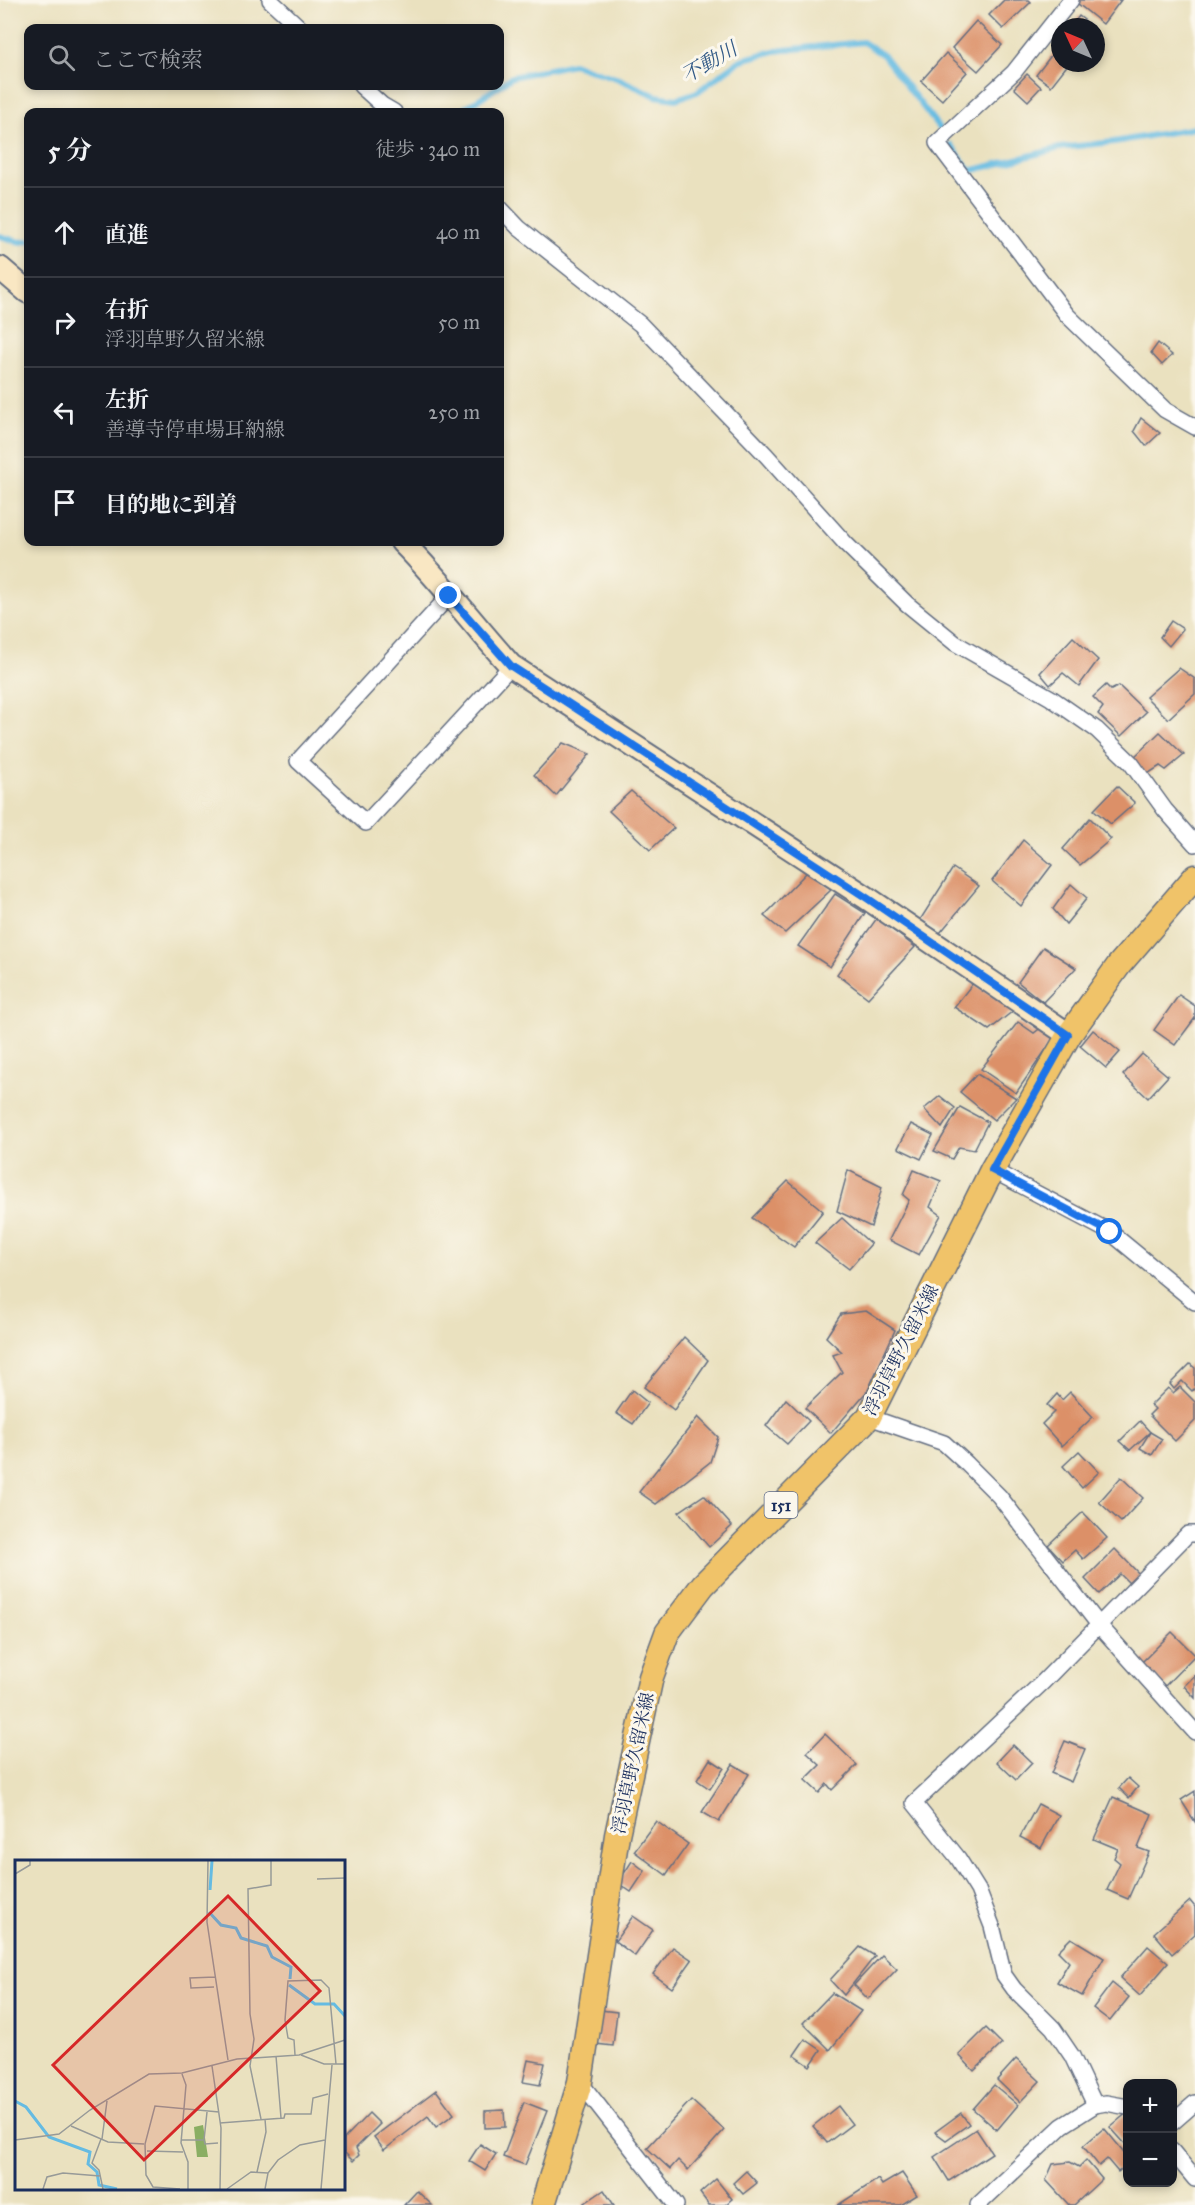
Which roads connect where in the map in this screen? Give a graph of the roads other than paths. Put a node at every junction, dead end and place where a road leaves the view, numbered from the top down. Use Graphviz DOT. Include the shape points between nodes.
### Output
graph roads {
  1 [pos="270,0"];
  2 [pos="1071,0"];
  3 [pos="296,24"];
  4 [pos="365,90"];
  5 [pos="387,108"];
  6 [pos="504,212"];
  7 [pos="0,268"];
  8 [pos="24,289"];
  9 [pos="1195,427"];
  10 [pos="406,546"];
  11 [pos="449,596"];
  12 [pos="511,666"];
  13 [pos="1195,844"];
  14 [pos="1195,877"];
  15 [pos="1068,1035"];
  16 [pos="992,1170"];
  17 [pos="1195,1302"];
  18 [pos="868,1417"];
  19 [pos="1195,1534"];
  20 [pos="1099,1625"];
  21 [pos="1195,1732"];
  22 [pos="580,2082"];
  23 [pos="1195,2103"];
  24 [pos="1095,2105"];
  25 [pos="1123,2106"];
  26 [pos="1177,2119"];
  27 [pos="1177,2156"];
  28 [pos="1195,2179"];
  29 [pos="543,2205"];
  30 [pos="676,2205"];
  31 [pos="978,2205"];
  1 -- 3 [label="street"];
  2 -- 9 [label="street" via="1014,72 937,143 1067,315 1165,410"];
  4 -- 5 [label="street"];
  6 -- 13 [label="street" via="640,324 907,604 955,643 1097,730 1131,763"];
  7 -- 8 [label="main road"];
  10 -- 11 [label="main road"];
  11 -- 12 [label="main road"];
  11 -- 12 [label="street" via="298,761 366,824"];
  12 -- 15 [label="main road" via="867,898"];
  14 -- 15 [label="main road, 浮羽草野久留米線 / 151" via="1119,965"];
  15 -- 16 [label="main road, 浮羽草野久留米線 / 151"];
  16 -- 17 [label="street" via="1110,1232"];
  16 -- 18 [label="main road, 浮羽草野久留米線 / 151"];
  18 -- 20 [label="street" via="944,1443 968,1464 999,1496"];
  18 -- 22 [label="main road, 浮羽草野久留米線 / 151" via="703,1585 668,1633 651,1677 617,1835"];
  19 -- 20 [label="street" via="1188,1534"];
  20 -- 21 [label="street"];
  20 -- 24 [label="street" via="914,1803 978,1890 1004,1975 1053,2028 1072,2056"];
  22 -- 29 [label="main road, 浮羽草野久留米線 / 151"];
  22 -- 30 [label="street"];
  23 -- 26 [label="street"];
  24 -- 25 [label="street"];
  24 -- 31 [label="street" via="1062,2126"];
  27 -- 28 [label="street"];
}
